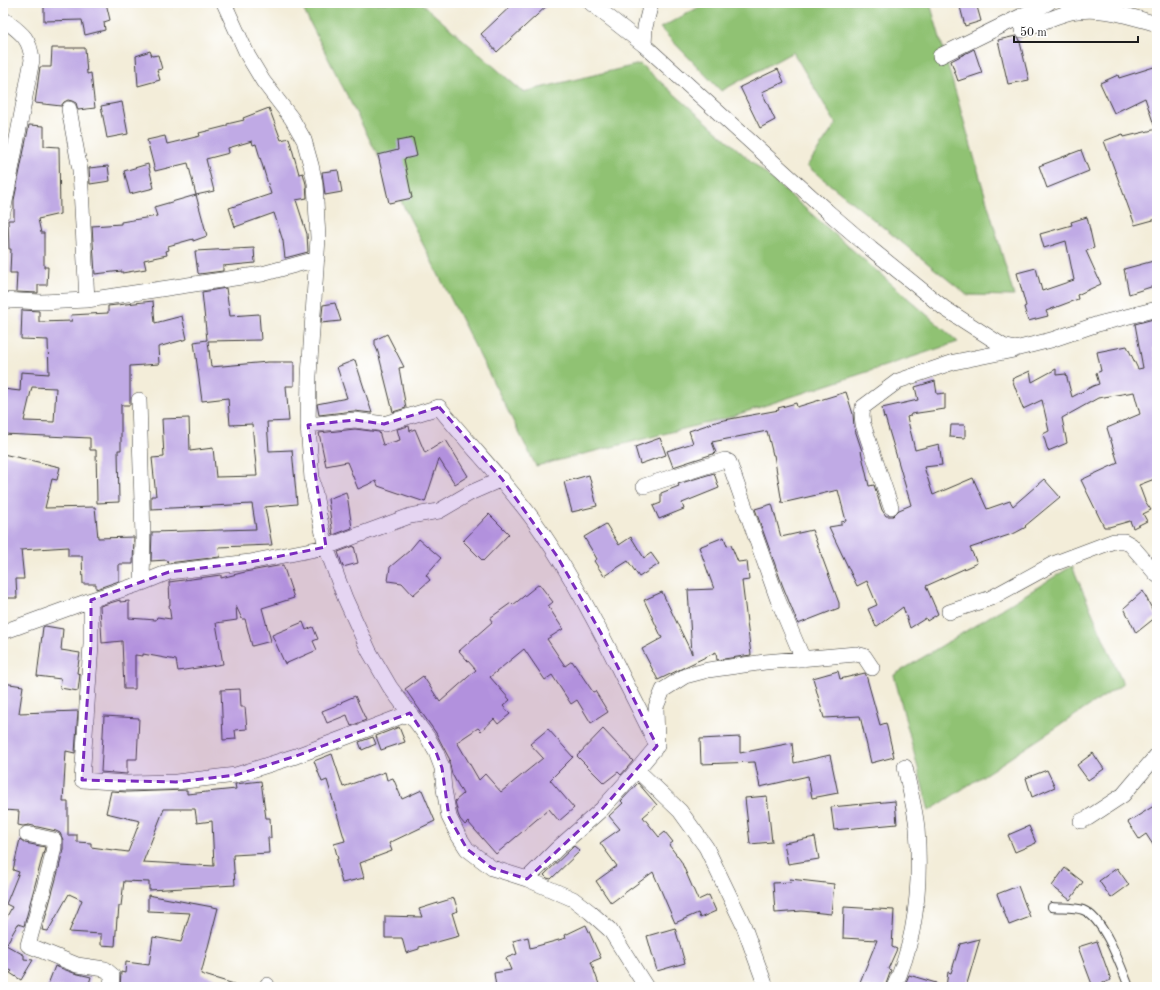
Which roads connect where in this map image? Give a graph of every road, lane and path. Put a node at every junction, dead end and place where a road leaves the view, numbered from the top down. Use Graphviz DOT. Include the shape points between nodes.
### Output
graph roads {
  1 [pos="224,3"];
  2 [pos="591,3"];
  3 [pos="651,3"];
  4 [pos="1048,3"];
  5 [pos="3,19"];
  6 [pos="1157,24"];
  7 [pos="1022,30"];
  8 [pos="644,45"];
  9 [pos="940,56"];
  10 [pos="69,109"];
  11 [pos="3,212"];
  12 [pos="317,260"];
  13 [pos="3,300"];
  14 [pos="87,300"];
  15 [pos="1157,309"];
  16 [pos="1015,349"];
  17 [pos="139,400"];
  18 [pos="308,425"];
  19 [pos="502,479"];
  20 [pos="644,486"];
  21 [pos="891,507"];
  22 [pos="326,547"];
  23 [pos="1157,575"];
  24 [pos="142,583"];
  25 [pos="91,600"];
  26 [pos="949,612"];
  27 [pos="3,632"];
  28 [pos="803,659"];
  29 [pos="872,668"];
  30 [pos="410,713"];
  31 [pos="656,746"];
  32 [pos="1157,755"];
  33 [pos="905,767"];
  34 [pos="637,770"];
  35 [pos="1081,821"];
  36 [pos="27,834"];
  37 [pos="527,879"];
  38 [pos="1052,907"];
  39 [pos="111,987"];
  40 [pos="646,987"];
  41 [pos="766,987"];
  42 [pos="894,987"];
  43 [pos="1129,987"];
  1 -- 12 [label="street" via="248,56 304,140 315,183"];
  2 -- 8 [label="street"];
  3 -- 8 [label="street"];
  4 -- 9 [label="street"];
  5 -- 11 [label="street" via="24,36 31,49 32,60"];
  6 -- 7 [label="street" via="1092,10 1071,12"];
  8 -- 16 [label="street" via="871,249 950,312 1003,346"];
  10 -- 14 [label="street" via="80,170"];
  12 -- 14 [label="street" via="262,274"];
  12 -- 18 [label="street"];
  13 -- 14 [label="street"];
  15 -- 16 [label="street"];
  16 -- 21 [label="street" via="954,362 898,381 863,408 863,424"];
  17 -- 24 [label="street"];
  18 -- 19 [label="street" via="355,420 384,424 439,407"];
  18 -- 22 [label="street" via="312,479"];
  19 -- 22 [label="street" via="470,493 439,511 410,516"];
  19 -- 31 [label="street" via="557,556 601,633"];
  20 -- 28 [label="street" via="725,460 729,462 778,600"];
  22 -- 24 [label="street" via="250,562 169,572"];
  22 -- 30 [label="street" via="369,651 390,687"];
  23 -- 26 [label="street" via="1131,545 1124,541 1114,541 1053,564 991,598"];
  24 -- 25 [label="street"];
  25 -- 27 [label="street"];
  25 -- 30 [label="street" via="91,644 82,780 126,783 176,782 236,775 296,756"];
  28 -- 29 [label="street" via="856,654 864,656"];
  28 -- 31 [label="street" via="708,670 686,676 663,690 656,706"];
  30 -- 37 [label="street" via="436,752 442,768 449,816 467,849 492,868"];
  31 -- 34 [label="street"];
  32 -- 35 [label="street" via="1123,795"];
  33 -- 42 [label="street" via="917,827 916,902 906,956"];
  34 -- 37 [label="street" via="602,809"];
  34 -- 41 [label="street" via="680,811 706,847 743,924"];
  36 -- 39 [label="street" via="54,840 50,866 28,945 78,965 105,969 112,975"];
  37 -- 40 [label="street" via="573,899 610,930"];
  38 -- 43 [label="lane" via="1083,910 1095,918 1116,952"];
}
